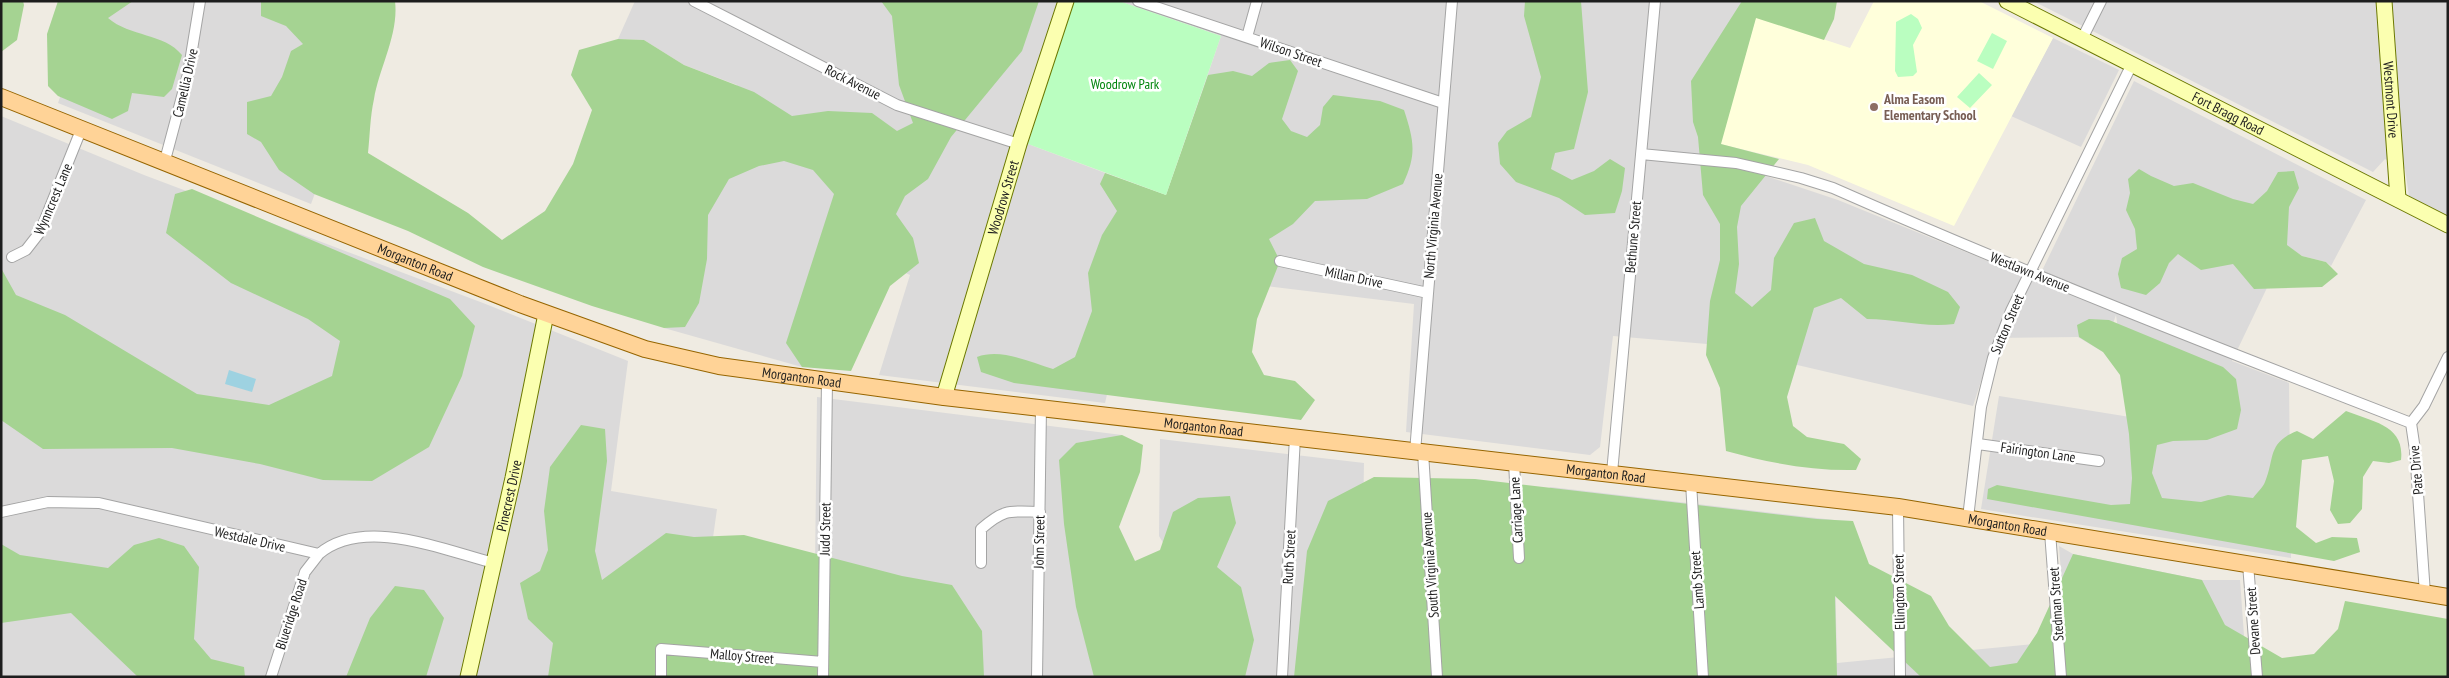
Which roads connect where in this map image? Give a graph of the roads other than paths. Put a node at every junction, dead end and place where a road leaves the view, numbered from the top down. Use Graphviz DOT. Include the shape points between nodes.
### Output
graph roads {
  1 [pos="200,1"];
  2 [pos="694,1"];
  3 [pos="1066,1"];
  4 [pos="1138,1"];
  5 [pos="1257,1"];
  6 [pos="1452,1"];
  7 [pos="1655,1"];
  8 [pos="2007,1"];
  9 [pos="2101,1"];
  10 [pos="2384,1"];
  11 [pos="1247,37"];
  12 [pos="2082,39"];
  13 [pos="2132,64"];
  14 [pos="1,97"];
  15 [pos="1443,103"];
  16 [pos="81,130"];
  17 [pos="1019,144"];
  18 [pos="1641,154"];
  19 [pos="164,164"];
  20 [pos="2398,198"];
  21 [pos="2448,225"];
  22 [pos="12,257"];
  23 [pos="1280,261"];
  24 [pos="2030,272"];
  25 [pos="1428,293"];
  26 [pos="546,314"];
  27 [pos="2448,357"];
  28 [pos="827,382"];
  29 [pos="944,397"];
  30 [pos="1041,408"];
  31 [pos="2411,423"];
  32 [pos="1295,438"];
  33 [pos="1978,444"];
  34 [pos="1419,452"];
  35 [pos="2099,461"];
  36 [pos="1514,462"];
  37 [pos="1612,473"];
  38 [pos="1691,483"];
  39 [pos="1898,507"];
  40 [pos="1,512"];
  41 [pos="1040,512"];
  42 [pos="1968,518"];
  43 [pos="2050,532"];
  44 [pos="319,554"];
  45 [pos="1519,558"];
  46 [pos="494,563"];
  47 [pos="981,563"];
  48 [pos="2248,564"];
  49 [pos="2425,594"];
  50 [pos="2448,597"];
  51 [pos="823,662"];
  52 [pos="271,677"];
  53 [pos="468,677"];
  54 [pos="661,677"];
  55 [pos="823,677"];
  56 [pos="1037,677"];
  57 [pos="1282,677"];
  58 [pos="1437,677"];
  59 [pos="1703,677"];
  60 [pos="1900,677"];
  61 [pos="2061,677"];
  62 [pos="2257,677"];
  1 -- 19 [label="street, Camellia Drive" via="188,74"];
  2 -- 17 [label="street, Rock Avenue" via="897,104"];
  3 -- 17 [label="street, Woodrow Street"];
  4 -- 11 [label="street, Wilson Street"];
  5 -- 11 [label="street"];
  6 -- 15 [label="street, North Virginia Avenue"];
  7 -- 18 [label="street, Bethune Street"];
  8 -- 12 [label="street, Fort Bragg Road"];
  9 -- 12 [label="street"];
  10 -- 20 [label="street, Westmont Drive"];
  11 -- 15 [label="street, Wilson Street"];
  12 -- 13 [label="street, Fort Bragg Road"];
  13 -- 20 [label="street, Fort Bragg Road"];
  13 -- 24 [label="street, Sutton Street"];
  14 -- 16 [label="main road, Morganton Road"];
  15 -- 25 [label="street, North Virginia Avenue"];
  16 -- 19 [label="main road, Morganton Road"];
  16 -- 22 [label="street, Wynncrest Lane" via="40,232 26,250"];
  17 -- 29 [label="street, Woodrow Street"];
  18 -- 24 [label="street, Westlawn Avenue" via="1736,163 1801,178 1833,188"];
  18 -- 37 [label="street, Bethune Street"];
  19 -- 26 [label="main road, Morganton Road"];
  20 -- 21 [label="street, Fort Bragg Road"];
  23 -- 25 [label="street, Millan Drive"];
  24 -- 31 [label="street, Westlawn Avenue"];
  24 -- 33 [label="street, Sutton Street" via="1993,358 1981,407"];
  25 -- 34 [label="street, North Virginia Avenue"];
  26 -- 28 [label="main road, Morganton Road" via="678,357"];
  26 -- 46 [label="street, Pinecrest Drive"];
  27 -- 31 [label="street" via="2424,406"];
  28 -- 29 [label="main road, Morganton Road"];
  28 -- 51 [label="street, Judd Street"];
  29 -- 30 [label="main road, Morganton Road"];
  30 -- 32 [label="main road, Morganton Road"];
  30 -- 41 [label="street, John Street"];
  31 -- 49 [label="street, Pate Drive"];
  32 -- 34 [label="main road, Morganton Road"];
  32 -- 57 [label="street, Ruth Street"];
  33 -- 35 [label="street, Fairington Lane"];
  33 -- 42 [label="street, Sutton Street"];
  34 -- 36 [label="main road, Morganton Road"];
  34 -- 58 [label="street, South Virginia Avenue"];
  36 -- 37 [label="main road, Morganton Road"];
  36 -- 45 [label="street, Carriage Lane"];
  37 -- 38 [label="main road, Morganton Road"];
  38 -- 39 [label="main road, Morganton Road"];
  38 -- 59 [label="street, Lamb Street"];
  39 -- 42 [label="main road, Morganton Road"];
  39 -- 60 [label="street, Ellington Street"];
  40 -- 44 [label="street, Westdale Drive" via="48,502 98,503"];
  41 -- 47 [label="street" via="998,514 981,529"];
  41 -- 56 [label="street, John Street"];
  42 -- 43 [label="main road, Morganton Road"];
  43 -- 48 [label="main road, Morganton Road"];
  43 -- 61 [label="street, Stedman Street"];
  44 -- 46 [label="street" via="347,539 388,536"];
  44 -- 52 [label="street, Blueridge Road" via="305,572"];
  46 -- 53 [label="street, Pinecrest Drive"];
  48 -- 49 [label="main road, Morganton Road"];
  48 -- 62 [label="street, Devane Street"];
  49 -- 50 [label="main road, Morganton Road"];
  51 -- 54 [label="street, Malloy Street" via="661,649"];
  51 -- 55 [label="street, Judd Street"];
}
